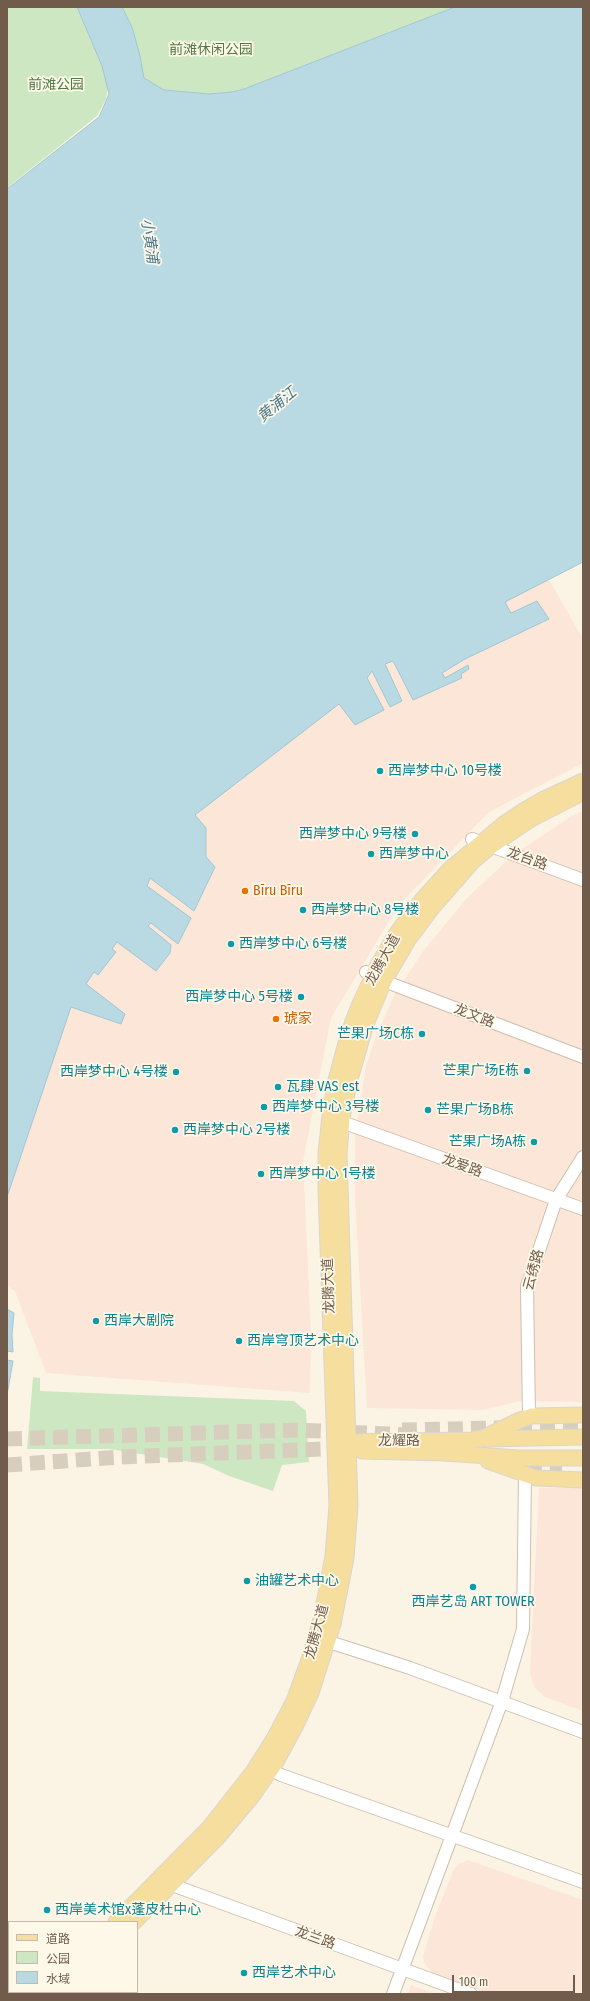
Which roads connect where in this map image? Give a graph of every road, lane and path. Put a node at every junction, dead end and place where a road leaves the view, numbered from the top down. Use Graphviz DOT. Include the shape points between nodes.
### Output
graph roads {
  1 [pos="583,782"];
  2 [pos="583,792"];
  3 [pos="481,842"];
  4 [pos="583,880"];
  5 [pos="375,976"];
  6 [pos="583,1057"];
  7 [pos="342,1122"];
  8 [pos="583,1157"];
  9 [pos="556,1200"];
  10 [pos="583,1210"];
  11 [pos="583,1415"];
  12 [pos="529,1417"];
  13 [pos="583,1437"];
  14 [pos="472,1440"];
  15 [pos="338,1446"];
  16 [pos="444,1453"];
  17 [pos="583,1458"];
  18 [pos="562,1467"];
  19 [pos="583,1467"];
  20 [pos="525,1475"];
  21 [pos="583,1480"];
  22 [pos="318,1638"];
  23 [pos="502,1702"];
  24 [pos="583,1732"];
  25 [pos="271,1770"];
  26 [pos="452,1836"];
  27 [pos="165,1882"];
  28 [pos="583,1882"];
  29 [pos="117,1921"];
  30 [pos="135,1921"];
  31 [pos="402,1969"];
  32 [pos="393,1994"];
  33 [pos="471,1994"];
  1 -- 3 [label="main road, 龙腾大道" via="523,811"];
  2 -- 3 [label="main road, 龙腾大道"];
  3 -- 4 [label="street, 龙台路"];
  3 -- 5 [label="main road, 龙腾大道" via="473,861 423,919 399,955"];
  5 -- 6 [label="street, 龙文路"];
  5 -- 7 [label="main road, 龙腾大道" via="368,1018 348,1083"];
  5 -- 15 [label="main road, 龙腾大道" via="356,1013 345,1045 332,1098 328,1135 326,1190"];
  7 -- 9 [label="street, 龙爱路"];
  7 -- 15 [label="main road, 龙腾大道" via="339,1190"];
  8 -- 9 [label="street, 云绣路"];
  9 -- 10 [label="street, 龙爱路"];
  9 -- 12 [label="street, 云绣路" via="527,1286"];
  11 -- 12 [label="main road, 龙耀路"];
  12 -- 14 [label="main road, 龙耀路" via="485,1437"];
  13 -- 14 [label="main road, 龙耀路"];
  14 -- 15 [label="main road, 龙耀路"];
  15 -- 16 [label="main road, 龙耀路"];
  15 -- 22 [label="main road, 龙腾大道" via="333,1556"];
  16 -- 17 [label="main road, 龙耀路" via="519,1458"];
  16 -- 20 [label="main road, 龙耀路" via="490,1461"];
  18 -- 19 [label="main road"];
  20 -- 21 [label="main road, 龙耀路" via="552,1480"];
  20 -- 23 [label="street" via="523,1629"];
  22 -- 23 [label="street"];
  22 -- 25 [label="main road, 龙腾大道" via="317,1678 286,1745"];
  22 -- 27 [label="main road, 龙腾大道" via="294,1701 265,1756"];
  23 -- 24 [label="street"];
  23 -- 26 [label="street"];
  25 -- 26 [label="street"];
  25 -- 27 [label="main road, 龙腾大道" via="218,1837"];
  26 -- 28 [label="street"];
  26 -- 31 [label="street"];
  27 -- 29 [label="main road, 龙腾大道"];
  27 -- 30 [label="main road, 龙腾大道"];
  27 -- 31 [label="street, 龙兰路"];
  31 -- 32 [label="street"];
  31 -- 33 [label="street, 龙兰路"];
}
